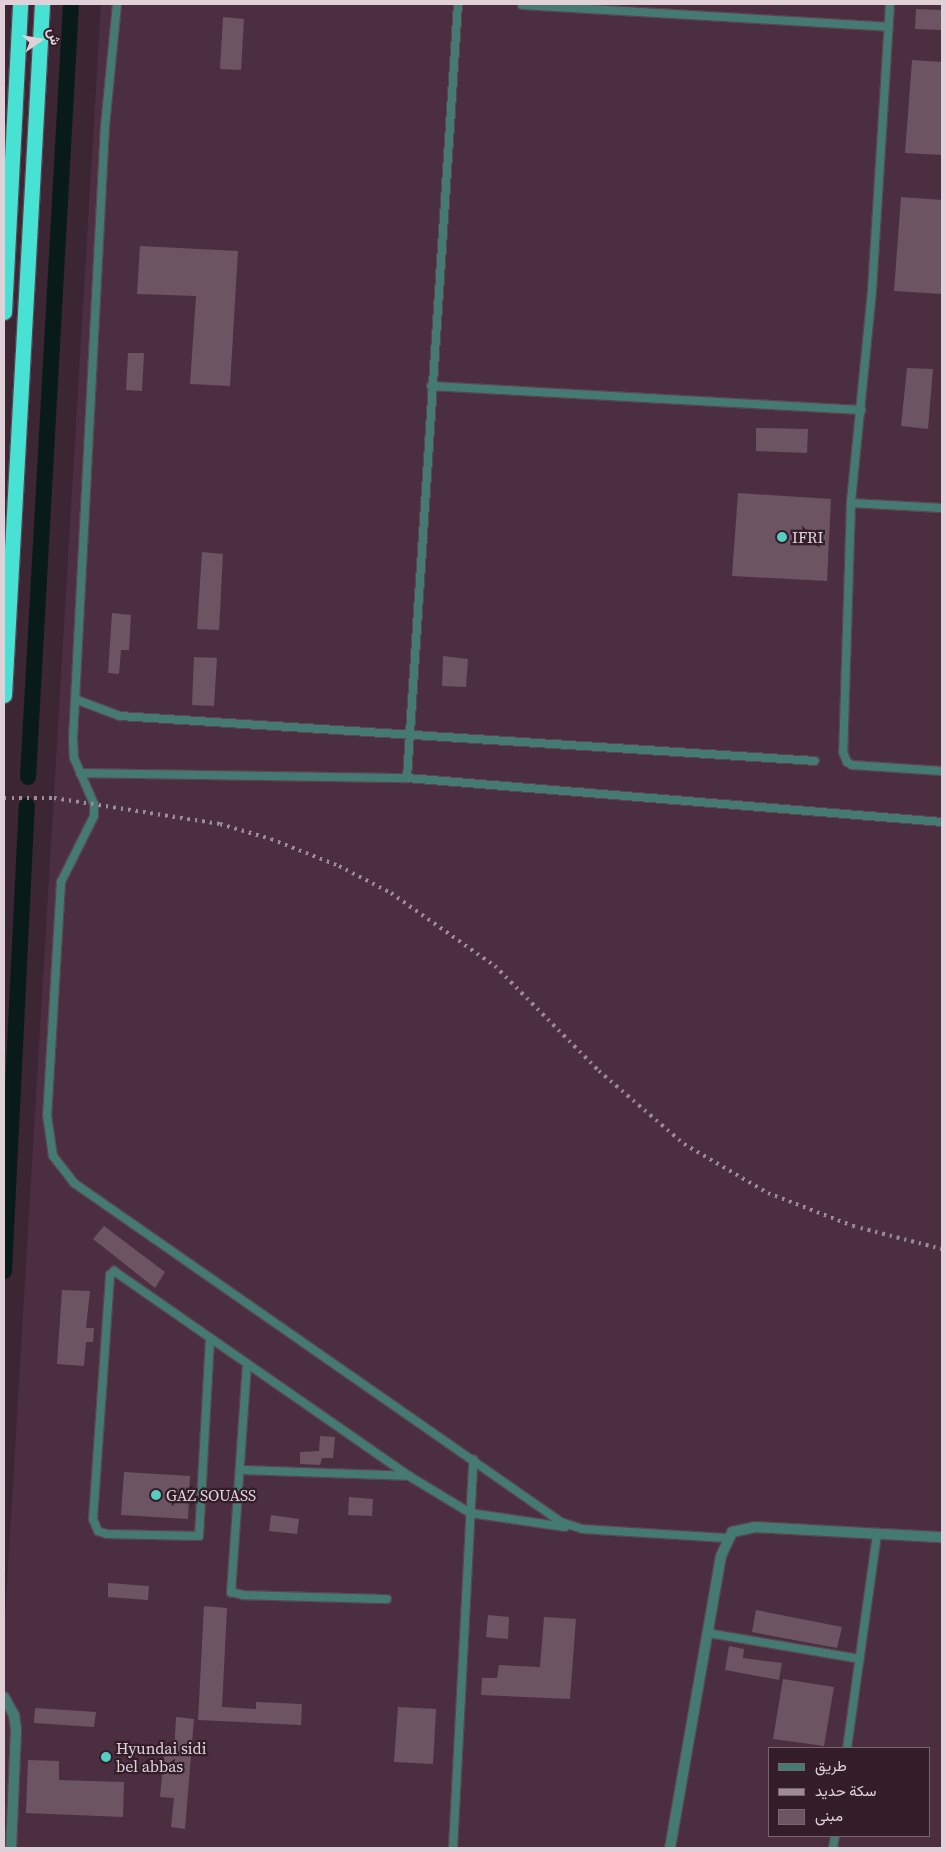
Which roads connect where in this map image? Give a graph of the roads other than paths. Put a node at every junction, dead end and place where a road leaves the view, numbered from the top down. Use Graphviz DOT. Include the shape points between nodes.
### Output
graph roads {
  1 [pos="20,4"];
  2 [pos="42,4"];
  3 [pos="117,4"];
  4 [pos="458,4"];
  5 [pos="890,4"];
  6 [pos="522,5"];
  7 [pos="888,27"];
  8 [pos="4,312"];
  9 [pos="431,386"];
  10 [pos="860,410"];
  11 [pos="851,503"];
  12 [pos="942,508"];
  13 [pos="4,695"];
  14 [pos="77,700"];
  15 [pos="409,735"];
  16 [pos="815,761"];
  17 [pos="942,770"];
  18 [pos="80,773"];
  19 [pos="407,778"];
  20 [pos="942,822"];
  21 [pos="210,1339"];
  22 [pos="247,1364"];
  23 [pos="473,1460"];
  24 [pos="240,1470"];
  25 [pos="410,1476"];
  26 [pos="470,1513"];
  27 [pos="582,1529"];
  28 [pos="878,1534"];
  29 [pos="942,1537"];
  30 [pos="726,1538"];
  31 [pos="387,1600"];
  32 [pos="708,1633"];
  33 [pos="860,1659"];
  34 [pos="4,1697"];
  35 [pos="847,1747"];
  36 [pos="11,1848"];
  37 [pos="453,1848"];
  38 [pos="670,1848"];
  1 -- 8 [label="highway"];
  2 -- 13 [label="highway"];
  3 -- 14 [label="lane" via="106,126"];
  4 -- 9 [label="lane"];
  5 -- 7 [label="lane"];
  6 -- 7 [label="lane"];
  7 -- 10 [label="lane" via="872,291"];
  9 -- 10 [label="lane"];
  9 -- 15 [label="lane"];
  10 -- 11 [label="lane"];
  11 -- 12 [label="lane"];
  11 -- 17 [label="lane" via="844,758 859,766"];
  14 -- 15 [label="lane" via="120,716"];
  14 -- 18 [label="lane" via="73,739"];
  15 -- 16 [label="lane"];
  15 -- 19 [label="lane"];
  18 -- 19 [label="lane"];
  18 -- 23 [label="lane" via="94,804 94,816 61,882 47,1115 53,1156 74,1183"];
  19 -- 20 [label="lane"];
  21 -- 21 [label="lane" via="199,1536 107,1534 98,1530 93,1519 111,1273 119,1273"];
  21 -- 22 [label="lane"];
  22 -- 24 [label="lane"];
  22 -- 25 [label="lane"];
  23 -- 26 [label="lane"];
  23 -- 27 [label="lane" via="561,1522"];
  24 -- 25 [label="lane"];
  24 -- 31 [label="lane" via="231,1592 243,1596"];
  25 -- 26 [label="lane"];
  26 -- 27 [label="lane"];
  26 -- 37 [label="lane"];
  27 -- 30 [label="lane"];
  28 -- 29 [label="street"];
  28 -- 30 [label="street" via="755,1527 732,1532"];
  28 -- 33 [label="lane"];
  30 -- 32 [label="street"];
  32 -- 33 [label="lane"];
  32 -- 38 [label="street"];
  33 -- 35 [label="lane"];
  34 -- 36 [label="street" via="14,1715 16,1730"];
}
